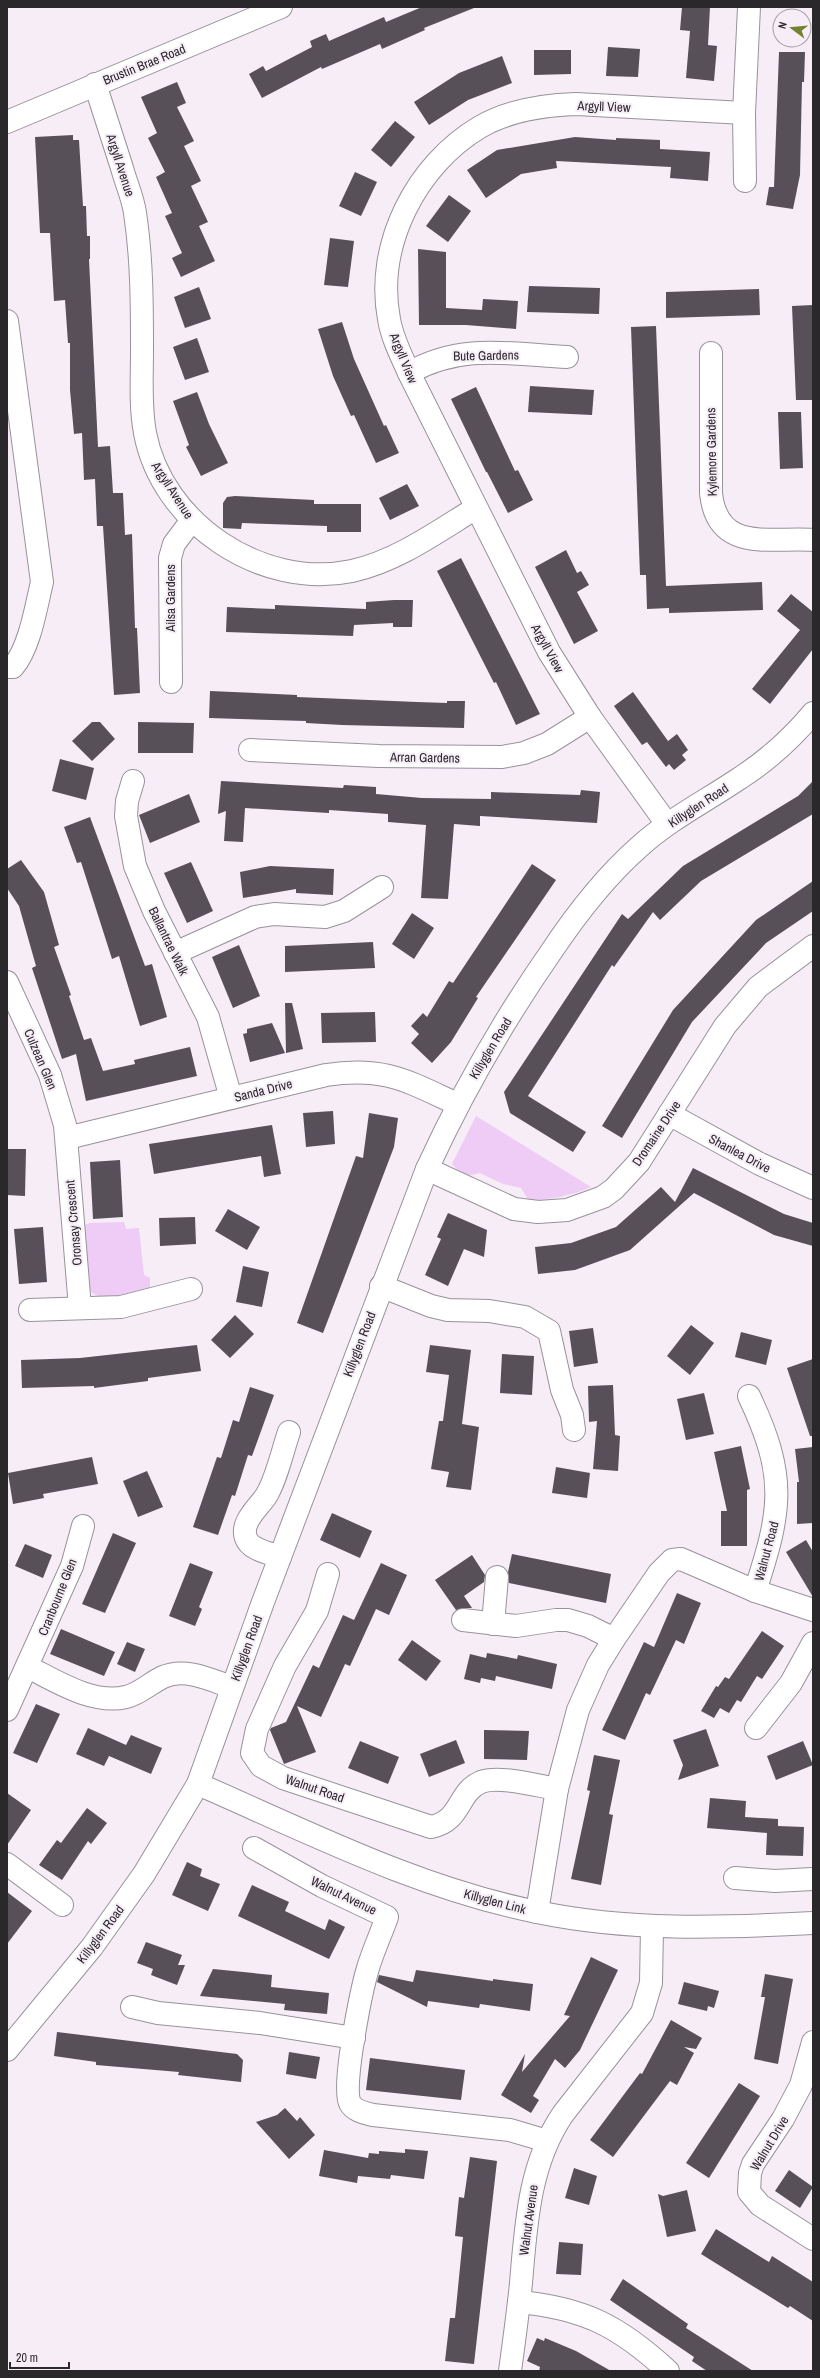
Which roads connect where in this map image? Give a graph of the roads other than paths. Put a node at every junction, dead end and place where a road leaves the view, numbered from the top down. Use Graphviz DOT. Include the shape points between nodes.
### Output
graph roads {
  1 [pos="281,7"];
  2 [pos="748,7"];
  3 [pos="95,84"];
  4 [pos="744,112"];
  5 [pos="7,122"];
  6 [pos="745,182"];
  7 [pos="7,321"];
  8 [pos="711,353"];
  9 [pos="567,357"];
  10 [pos="408,373"];
  11 [pos="476,508"];
  12 [pos="192,520"];
  13 [pos="813,540"];
  14 [pos="7,667"];
  15 [pos="171,682"];
  16 [pos="813,713"];
  17 [pos="590,717"];
  18 [pos="250,750"];
  19 [pos="133,781"];
  20 [pos="667,824"];
  21 [pos="382,887"];
  22 [pos="813,946"];
  23 [pos="175,953"];
  24 [pos="7,982"];
  25 [pos="231,1098"];
  26 [pos="457,1104"];
  27 [pos="669,1114"];
  28 [pos="67,1138"];
  29 [pos="427,1169"];
  30 [pos="813,1188"];
  31 [pos="381,1286"];
  32 [pos="191,1290"];
  33 [pos="80,1308"];
  34 [pos="30,1310"];
  35 [pos="749,1396"];
  36 [pos="574,1430"];
  37 [pos="289,1432"];
  38 [pos="83,1526"];
  39 [pos="280,1556"];
  40 [pos="328,1574"];
  41 [pos="497,1577"];
  42 [pos="755,1591"];
  43 [pos="813,1610"];
  44 [pos="462,1620"];
  45 [pos="493,1624"];
  46 [pos="614,1639"];
  47 [pos="813,1643"];
  48 [pos="28,1667"];
  49 [pos="231,1687"];
  50 [pos="7,1710"];
  51 [pos="756,1728"];
  52 [pos="198,1784"];
  53 [pos="557,1789"];
  54 [pos="254,1848"];
  55 [pos="7,1864"];
  56 [pos="735,1878"];
  57 [pos="813,1878"];
  58 [pos="62,1905"];
  59 [pos="537,1912"];
  60 [pos="813,1923"];
  61 [pos="652,1927"];
  62 [pos="132,2007"];
  63 [pos="354,2038"];
  64 [pos="813,2042"];
  65 [pos="7,2050"];
  66 [pos="547,2141"];
  67 [pos="813,2239"];
  68 [pos="519,2302"];
  69 [pos="510,2371"];
  70 [pos="668,2371"];
  1 -- 3 [label="street, Brustin Brae Road"];
  2 -- 4 [label="street"];
  3 -- 5 [label="street, Brustin Brae Road"];
  3 -- 12 [label="street, Argyll Avenue" via="136,216 141,259 141,396 146,439 159,474"];
  4 -- 6 [label="street"];
  4 -- 10 [label="street, Argyll View" via="554,105 500,117 457,143 434,165 412,197 397,227 388,260 386,288 389,319"];
  7 -- 14 [label="street" via="42,582 20,659 13,667"];
  8 -- 13 [label="street, Kylemore Gardens" via="711,493 716,515 724,527 742,537"];
  9 -- 10 [label="street, Bute Gardens" via="461,354 432,360"];
  10 -- 11 [label="street, Argyll View"];
  11 -- 12 [label="street, Argyll Avenue" via="398,554 361,568 324,573 280,569 257,562 225,547"];
  11 -- 17 [label="street, Argyll View" via="549,652"];
  12 -- 15 [label="street, Ailsa Gardens" via="174,544 170,558"];
  16 -- 20 [label="street, Killyglen Road" via="774,754 741,778"];
  17 -- 18 [label="street, Arran Gardens" via="546,744 524,754 502,757 379,756"];
  17 -- 20 [label="street, Argyll View"];
  19 -- 23 [label="street, Ballantrae Walk" via="126,816 135,866"];
  20 -- 26 [label="street, Killyglen Road" via="612,872 584,903 535,974"];
  21 -- 23 [label="street" via="344,911 325,917 274,914 255,917"];
  22 -- 27 [label="street, Dromaine Drive" via="758,987 734,1015"];
  23 -- 25 [label="street, Ballantrae Walk" via="208,1017"];
  24 -- 28 [label="street, Culzean Glen" via="50,1075"];
  25 -- 26 [label="street, Sanda Drive" via="326,1075 357,1071 395,1077"];
  25 -- 28 [label="street, Sanda Drive"];
  26 -- 29 [label="street, Killyglen Road"];
  27 -- 29 [label="street, Dromaine Drive" via="639,1162 614,1189 603,1197 567,1210 538,1212 514,1208"];
  27 -- 30 [label="street, Shanlea Drive" via="760,1164"];
  28 -- 33 [label="street, Oronsay Crescent"];
  29 -- 31 [label="street, Killyglen Road"];
  31 -- 36 [label="street" via="424,1304 448,1310 489,1311 525,1317 549,1331"];
  31 -- 39 [label="street, Killyglen Road"];
  32 -- 33 [label="street" via="121,1307"];
  33 -- 34 [label="street"];
  35 -- 42 [label="street, Walnut Road" via="772,1453 777,1490 773,1533"];
  37 -- 39 [label="street" via="267,1494 251,1515 245,1529 246,1538 252,1546"];
  38 -- 48 [label="street, Cranbourne Glen" via="72,1566"];
  39 -- 49 [label="street, Killyglen Road"];
  40 -- 53 [label="street, Walnut Road" via="317,1611 285,1666 257,1729 252,1752 261,1766 283,1778 431,1827 448,1821 469,1791 481,1782 496,1780"];
  41 -- 45 [label="street"];
  42 -- 43 [label="street, Walnut Road"];
  42 -- 46 [label="street, Walnut Road" via="691,1563 680,1559 672,1560 659,1573"];
  44 -- 45 [label="street"];
  45 -- 46 [label="street" via="521,1626 568,1620 588,1626"];
  46 -- 53 [label="street, Walnut Road" via="598,1665 578,1710"];
  47 -- 51 [label="street" via="792,1683"];
  48 -- 49 [label="street" via="72,1688 112,1698 126,1697 163,1677 179,1674"];
  48 -- 50 [label="street, Cranbourne Glen"];
  49 -- 52 [label="street, Killyglen Road"];
  52 -- 59 [label="street, Killyglen Link" via="431,1883"];
  52 -- 65 [label="street, Killyglen Road" via="144,1874 92,1947"];
  53 -- 59 [label="street, Walnut Road"];
  54 -- 63 [label="street, Walnut Avenue" via="322,1886 387,1917 368,1969"];
  55 -- 58 [label="street"];
  56 -- 57 [label="street" via="775,1881"];
  59 -- 61 [label="street, Killyglen Link"];
  60 -- 61 [label="street, Killyglen Link"];
  61 -- 66 [label="street, Walnut Avenue" via="651,1983 642,2013 563,2114"];
  62 -- 63 [label="street" via="158,2013 260,2023"];
  63 -- 66 [label="street, Walnut Avenue" via="347,2094 350,2103 359,2111 373,2115 510,2130"];
  64 -- 67 [label="street, Walnut Drive" via="801,2085 783,2119 753,2164 749,2192 760,2205"];
  66 -- 68 [label="street, Walnut Avenue" via="537,2165 530,2197"];
  68 -- 69 [label="street, Walnut Avenue"];
  68 -- 70 [label="street" via="564,2308 602,2322 628,2338"];
}
